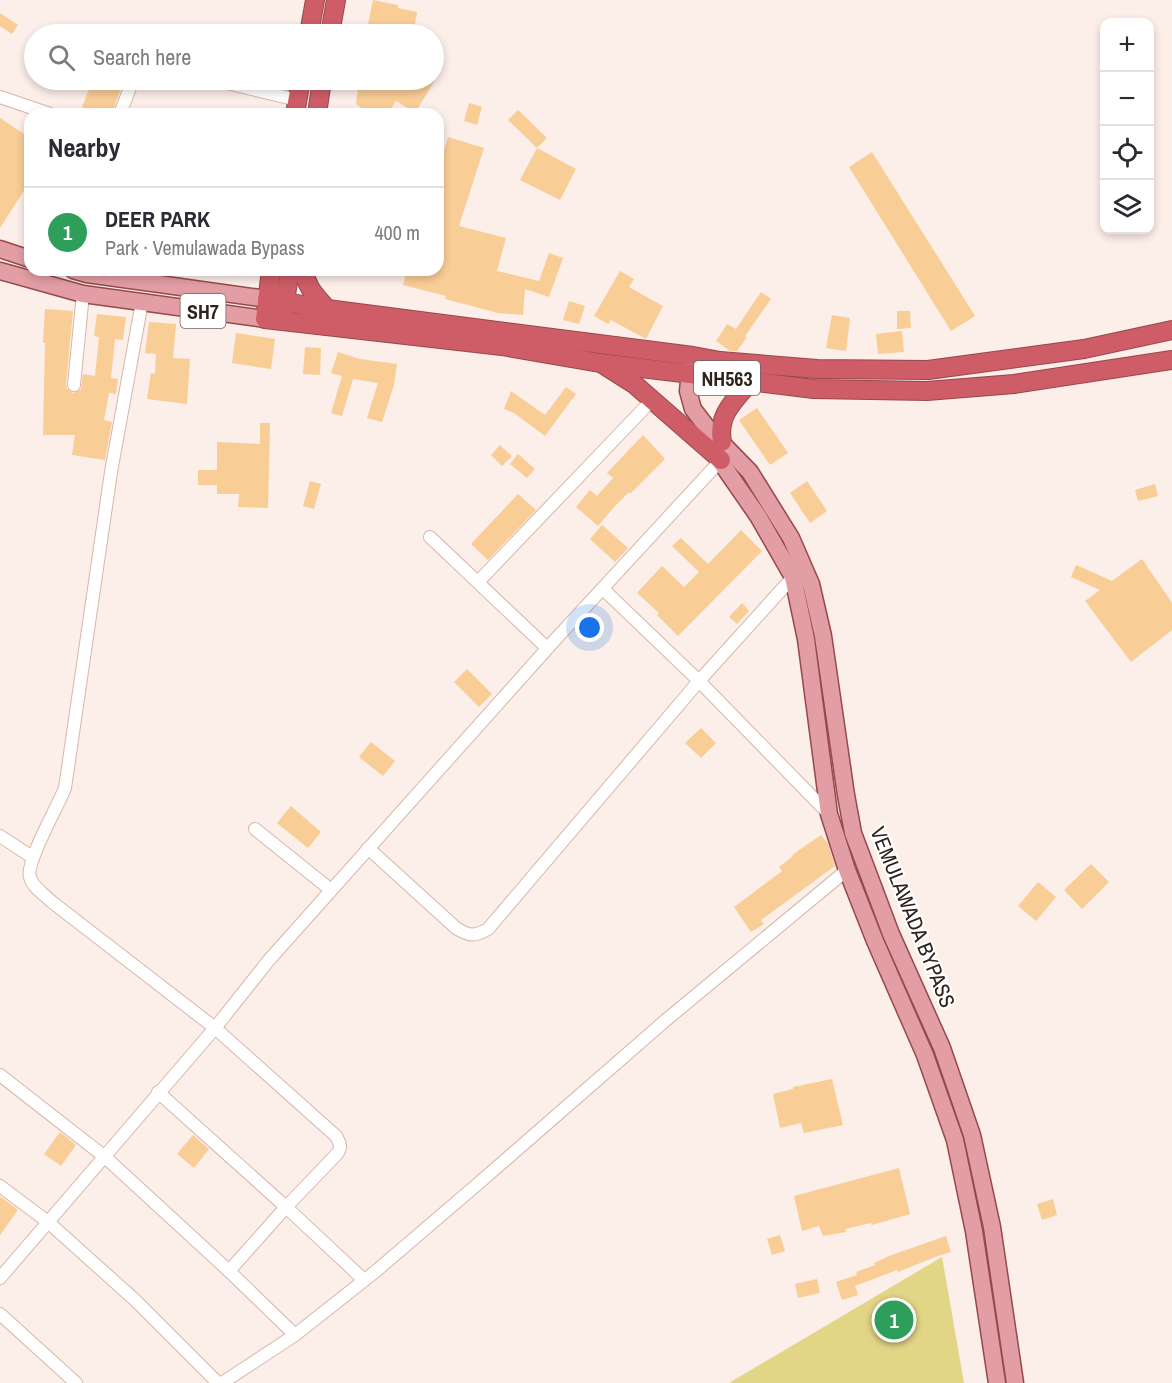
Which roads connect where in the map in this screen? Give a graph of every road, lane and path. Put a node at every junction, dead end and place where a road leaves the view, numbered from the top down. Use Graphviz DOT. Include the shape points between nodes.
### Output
graph roads {
  1 [pos="315,0"];
  2 [pos="336,0"];
  3 [pos="311,24"];
  4 [pos="332,24"];
  5 [pos="130,90"];
  6 [pos="245,90"];
  7 [pos="299,90"];
  8 [pos="320,90"];
  9 [pos="0,97"];
  10 [pos="296,107"];
  11 [pos="33,108"];
  12 [pos="122,108"];
  13 [pos="317,108"];
  14 [pos="0,249"];
  15 [pos="24,257"];
  16 [pos="0,271"];
  17 [pos="101,276"];
  18 [pos="272,276"];
  19 [pos="287,276"];
  20 [pos="304,276"];
  21 [pos="83,294"];
  22 [pos="276,301"];
  23 [pos="142,302"];
  24 [pos="327,309"];
  25 [pos="273,320"];
  26 [pos="1172,330"];
  27 [pos="1172,360"];
  28 [pos="600,363"];
  29 [pos="684,364"];
  30 [pos="751,381"];
  31 [pos="74,385"];
  32 [pos="652,400"];
  33 [pos="722,451"];
  34 [pos="430,537"];
  35 [pos="793,578"];
  36 [pos="478,582"];
  37 [pos="603,589"];
  38 [pos="547,648"];
  39 [pos="699,681"];
  40 [pos="829,814"];
  41 [pos="255,829"];
  42 [pos="0,836"];
  43 [pos="368,848"];
  44 [pos="32,857"];
  45 [pos="847,870"];
  46 [pos="331,890"];
  47 [pos="215,1028"];
  48 [pos="0,1075"];
  49 [pos="158,1092"];
  50 [pos="105,1157"];
  51 [pos="0,1186"];
  52 [pos="286,1207"];
  53 [pos="48,1222"];
  54 [pos="229,1270"];
  55 [pos="0,1278"];
  56 [pos="364,1280"];
  57 [pos="0,1314"];
  58 [pos="295,1335"];
  59 [pos="76,1383"];
  60 [pos="220,1383"];
  61 [pos="997,1383"];
  62 [pos="1015,1383"];
  1 -- 3 [label="highway"];
  2 -- 4 [label="highway"];
  5 -- 12 [label="street"];
  6 -- 10 [label="street"];
  7 -- 10 [label="highway"];
  8 -- 13 [label="highway"];
  9 -- 11 [label="street"];
  14 -- 15 [label="main road"];
  16 -- 21 [label="main road, SH7"];
  17 -- 22 [label="main road, SH7"];
  18 -- 22 [label="highway"];
  19 -- 22 [label="highway"];
  20 -- 24 [label="highway" via="311,292"];
  21 -- 23 [label="main road, SH7"];
  21 -- 31 [label="street"];
  22 -- 24 [label="highway, NH563"];
  22 -- 25 [label="highway"];
  23 -- 25 [label="main road, SH7"];
  23 -- 44 [label="street" via="111,472 65,788"];
  24 -- 29 [label="highway, NH563"];
  25 -- 28 [label="highway, NH563" via="502,346"];
  26 -- 29 [label="highway, NH563" via="1084,349 928,370 817,369 720,361"];
  27 -- 30 [label="highway, NH563" via="1014,384 927,391 814,389"];
  28 -- 29 [label="highway, NH563"];
  28 -- 32 [label="highway"];
  29 -- 30 [label="highway, NH563"];
  29 -- 33 [label="main road, VEMULAWADA BYPASS" via="693,409"];
  30 -- 33 [label="highway" via="721,423"];
  32 -- 33 [label="highway"];
  32 -- 36 [label="street"];
  33 -- 35 [label="main road, VEMULAWADA BYPASS"];
  33 -- 37 [label="street"];
  33 -- 62 [label="main road, VEMULAWADA BYPASS" via="750,471 791,538 811,584 823,636 853,833 891,934 942,1048 972,1135 992,1227"];
  34 -- 36 [label="street"];
  35 -- 39 [label="street"];
  35 -- 40 [label="main road, VEMULAWADA BYPASS" via="806,639"];
  36 -- 38 [label="street"];
  37 -- 38 [label="street"];
  37 -- 39 [label="street"];
  38 -- 43 [label="street"];
  39 -- 40 [label="street"];
  39 -- 43 [label="street" via="488,929 468,935 456,928"];
  40 -- 45 [label="main road, VEMULAWADA BYPASS"];
  41 -- 46 [label="street"];
  42 -- 44 [label="street"];
  43 -- 46 [label="street"];
  44 -- 47 [label="street" via="30,877 52,902"];
  45 -- 56 [label="street"];
  45 -- 61 [label="main road, VEMULAWADA BYPASS" via="926,1055 955,1140 974,1231"];
  46 -- 47 [label="street"];
  47 -- 49 [label="street"];
  47 -- 52 [label="street" via="340,1143 337,1154"];
  48 -- 50 [label="street"];
  49 -- 50 [label="street"];
  49 -- 52 [label="street"];
  50 -- 53 [label="street"];
  50 -- 54 [label="street"];
  51 -- 53 [label="street"];
  52 -- 54 [label="street"];
  52 -- 56 [label="street"];
  53 -- 55 [label="street"];
  53 -- 60 [label="street"];
  54 -- 58 [label="street"];
  56 -- 58 [label="street"];
  57 -- 59 [label="street"];
  58 -- 60 [label="street"];
}
